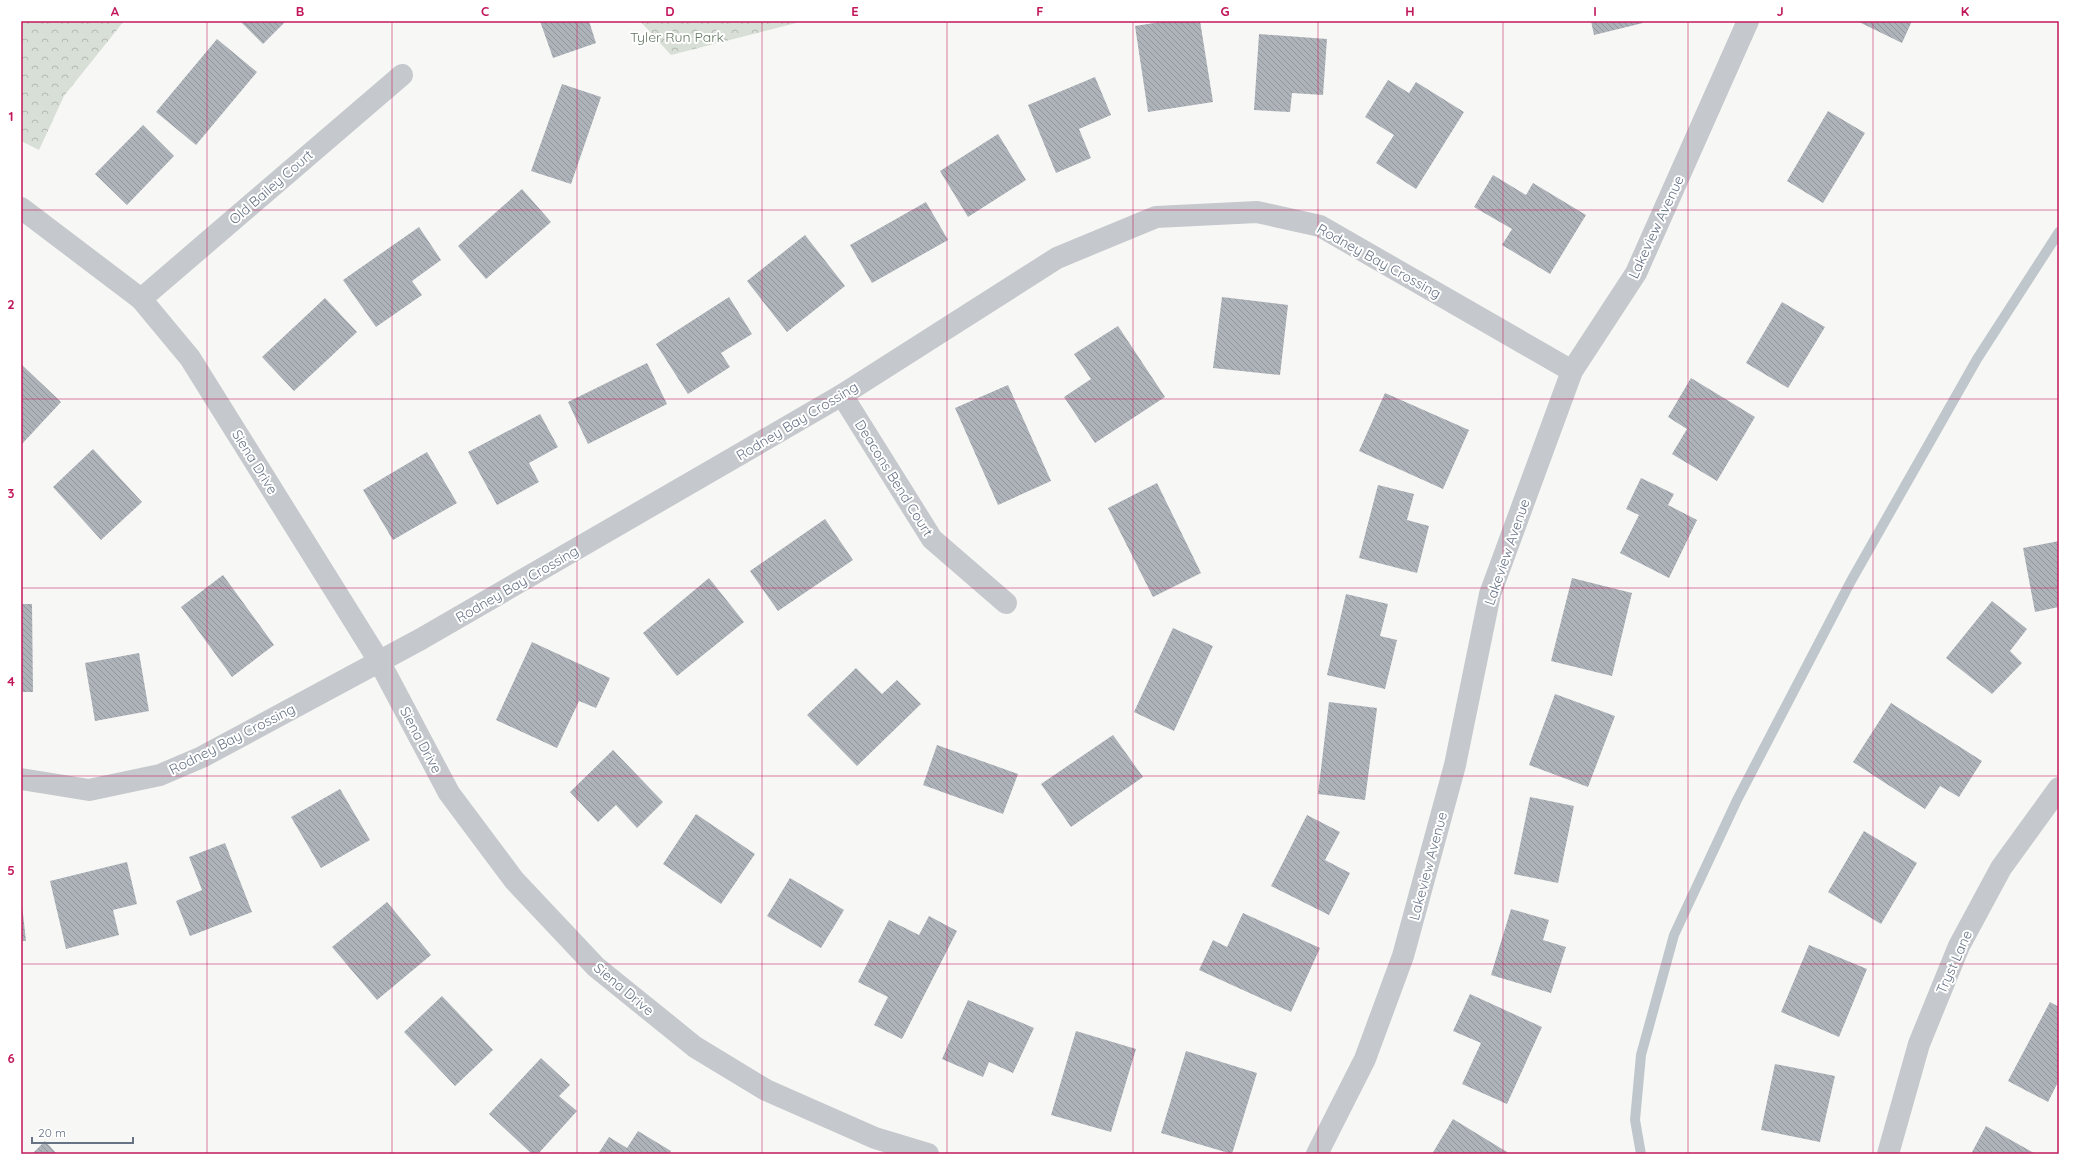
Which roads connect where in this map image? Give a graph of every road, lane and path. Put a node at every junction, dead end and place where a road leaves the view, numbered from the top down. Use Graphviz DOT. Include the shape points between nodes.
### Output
graph roads {
  1 [pos="1748,21"];
  2 [pos="402,75"];
  3 [pos="21,208"];
  4 [pos="141,299"];
  5 [pos="1572,371"];
  6 [pos="842,395"];
  7 [pos="1006,603"];
  8 [pos="379,661"];
  9 [pos="21,779"];
  10 [pos="2059,788"];
  11 [pos="928,1154"];
  12 [pos="1317,1154"];
  13 [pos="1888,1154"];
  1 -- 5 [label="street, Lakeview Avenue" via="1636,273"];
  2 -- 4 [label="street, Old Bailey Court"];
  3 -- 4 [label="street, Siena Drive"];
  4 -- 8 [label="street, Siena Drive" via="190,358"];
  5 -- 6 [label="street, Rodney Bay Crossing" via="1320,226 1257,212 1156,217 1057,258"];
  5 -- 12 [label="street, Lakeview Avenue" via="1490,594 1455,765 1403,956 1365,1059"];
  6 -- 7 [label="street, Deacons Bend Court" via="932,539"];
  6 -- 8 [label="street, Rodney Bay Crossing" via="421,640"];
  8 -- 9 [label="street, Rodney Bay Crossing" via="202,757 160,775 89,790"];
  8 -- 11 [label="street, Siena Drive" via="449,793 514,880 596,967 695,1047 766,1090 875,1138"];
  10 -- 13 [label="street, Tryst Lane" via="2001,868 1959,946 1919,1044"];
}
